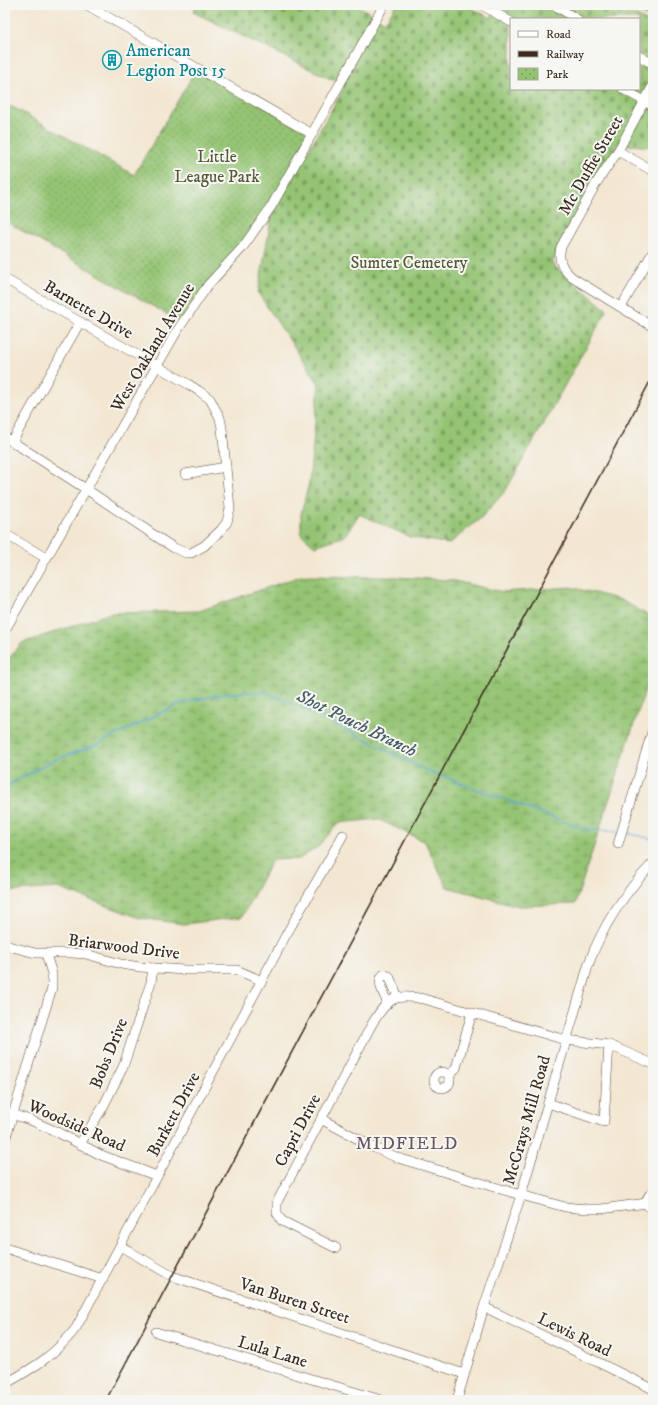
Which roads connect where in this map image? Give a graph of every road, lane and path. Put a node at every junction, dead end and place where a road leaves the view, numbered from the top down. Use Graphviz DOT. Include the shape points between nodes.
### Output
graph roads {
  1 [pos="87,5"];
  2 [pos="384,5"];
  3 [pos="482,5"];
  4 [pos="554,5"];
  5 [pos="575,18"];
  6 [pos="510,21"];
  7 [pos="640,57"];
  8 [pos="653,64"];
  9 [pos="653,85"];
  10 [pos="625,90"];
  11 [pos="644,101"];
  12 [pos="653,106"];
  13 [pos="312,134"];
  14 [pos="618,151"];
  15 [pos="653,171"];
  16 [pos="653,252"];
  17 [pos="5,280"];
  18 [pos="621,307"];
  19 [pos="80,322"];
  20 [pos="653,327"];
  21 [pos="157,366"];
  22 [pos="8,439"];
  23 [pos="226,467"];
  24 [pos="185,474"];
  25 [pos="86,489"];
  26 [pos="5,534"];
  27 [pos="46,558"];
  28 [pos="5,630"];
  29 [pos="653,729"];
  30 [pos="343,835"];
  31 [pos="621,837"];
  32 [pos="653,863"];
  33 [pos="5,945"];
  34 [pos="46,954"];
  35 [pos="153,968"];
  36 [pos="262,981"];
  37 [pos="398,997"];
  38 [pos="388,1003"];
  39 [pos="472,1013"];
  40 [pos="566,1040"];
  41 [pos="609,1046"];
  42 [pos="653,1064"];
  43 [pos="449,1076"];
  44 [pos="548,1103"];
  45 [pos="9,1113"];
  46 [pos="321,1119"];
  47 [pos="5,1140"];
  48 [pos="80,1144"];
  49 [pos="157,1176"];
  50 [pos="653,1192"];
  51 [pos="521,1195"];
  52 [pos="647,1203"];
  53 [pos="653,1211"];
  54 [pos="120,1246"];
  55 [pos="5,1248"];
  56 [pos="336,1248"];
  57 [pos="103,1279"];
  58 [pos="484,1307"];
  59 [pos="156,1332"];
  60 [pos="464,1374"];
  61 [pos="5,1384"];
  62 [pos="653,1389"];
  63 [pos="381,1400"];
  64 [pos="457,1400"];
  1 -- 13 [label="street"];
  2 -- 13 [label="street, West Oakland Avenue"];
  3 -- 6 [label="street"];
  4 -- 5 [label="street"];
  7 -- 8 [label="street"];
  9 -- 11 [label="street, Mc Duffie Street"];
  10 -- 11 [label="street"];
  11 -- 12 [label="street"];
  11 -- 14 [label="street, Mc Duffie Street"];
  13 -- 21 [label="street, West Oakland Avenue" via="259,226 196,301"];
  14 -- 15 [label="street"];
  14 -- 18 [label="street, Mc Duffie Street" via="561,247 559,256 561,266 573,278"];
  16 -- 18 [label="street"];
  17 -- 19 [label="street, Barnette Drive"];
  18 -- 20 [label="street"];
  19 -- 21 [label="street, Barnette Drive"];
  19 -- 22 [label="street"];
  21 -- 23 [label="street, Barnette Drive" via="210,399 222,428"];
  21 -- 25 [label="street, West Oakland Avenue"];
  22 -- 25 [label="street"];
  23 -- 24 [label="street"];
  23 -- 25 [label="street, Barnette Drive" via="230,508 227,522 204,546 186,553 174,548"];
  25 -- 27 [label="street, West Oakland Avenue"];
  26 -- 27 [label="street"];
  27 -- 28 [label="street, West Oakland Avenue"];
  29 -- 31 [label="street"];
  30 -- 36 [label="street, Burkett Drive"];
  32 -- 40 [label="street, McCrays Mill Road" via="627,892 600,936 589,963"];
  33 -- 34 [label="street, Briarwood Drive"];
  34 -- 35 [label="street, Briarwood Drive" via="86,954 121,964"];
  34 -- 45 [label="street" via="52,974 52,988"];
  35 -- 36 [label="street, Briarwood Drive" via="232,969"];
  35 -- 48 [label="street, Bobs Drive" via="123,1067 103,1107"];
  36 -- 49 [label="street, Burkett Drive"];
  37 -- 38 [label="street, Capri Drive"];
  37 -- 38 [label="street" via="389,976 383,975 380,983"];
  37 -- 39 [label="street" via="424,999"];
  38 -- 46 [label="street, Capri Drive" via="372,1024"];
  39 -- 40 [label="street"];
  39 -- 43 [label="street" via="456,1068"];
  40 -- 41 [label="street"];
  40 -- 44 [label="street, McCrays Mill Road"];
  41 -- 42 [label="street"];
  41 -- 44 [label="street" via="604,1122"];
  44 -- 51 [label="street, McCrays Mill Road"];
  45 -- 47 [label="street"];
  45 -- 48 [label="street, Woodside Road"];
  46 -- 51 [label="street" via="398,1158"];
  46 -- 56 [label="street, Capri Drive" via="280,1195 276,1208 282,1221"];
  48 -- 49 [label="street, Woodside Road"];
  49 -- 54 [label="street, Burkett Drive"];
  50 -- 52 [label="street"];
  51 -- 52 [label="street" via="586,1210"];
  51 -- 58 [label="street, McCrays Mill Road"];
  52 -- 53 [label="street"];
  54 -- 57 [label="street, Burkett Drive"];
  54 -- 60 [label="street, Van Buren Street" via="172,1276"];
  55 -- 57 [label="street"];
  57 -- 61 [label="street, Burkett Drive" via="83,1317 67,1340 46,1359"];
  58 -- 60 [label="street, McCrays Mill Road"];
  58 -- 62 [label="street, Lewis Road"];
  59 -- 63 [label="street, Lula Lane"];
  60 -- 64 [label="street, McCrays Mill Road"];
}
